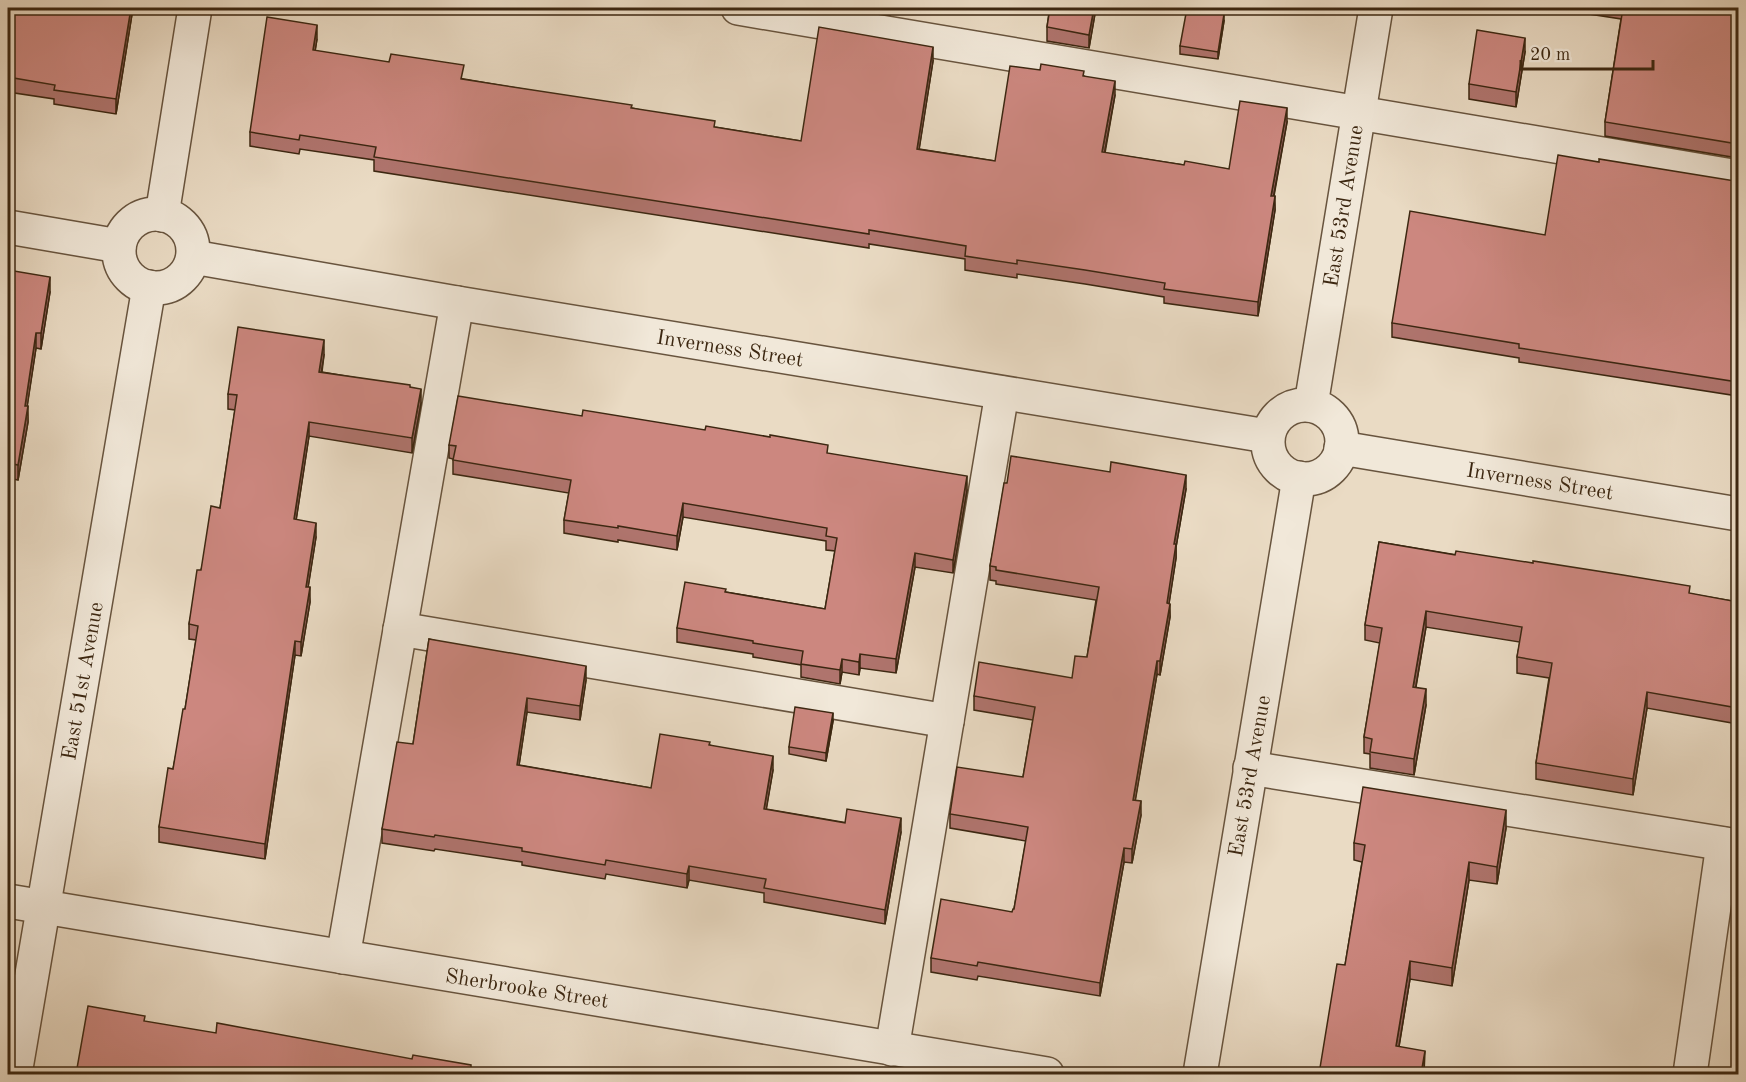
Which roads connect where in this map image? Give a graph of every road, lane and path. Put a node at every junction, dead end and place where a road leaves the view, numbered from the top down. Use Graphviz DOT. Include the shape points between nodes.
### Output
graph roads {
  1 [pos="195,8"];
  2 [pos="738,8"];
  3 [pos="1376,8"];
  4 [pos="1357,113"];
  5 [pos="1738,177"];
  6 [pos="162,214"];
  7 [pos="8,227"];
  8 [pos="119,246"];
  9 [pos="193,257"];
  10 [pos="149,287"];
  11 [pos="457,303"];
  12 [pos="1002,393"];
  13 [pos="1311,405"];
  14 [pos="1267,436"];
  15 [pos="1341,448"];
  16 [pos="1299,478"];
  17 [pos="1738,514"];
  18 [pos="400,629"];
  19 [pos="947,721"];
  20 [pos="1250,768"];
  21 [pos="1731,845"];
  22 [pos="8,901"];
  23 [pos="43,907"];
  24 [pos="343,957"];
  25 [pos="892,1049"];
  26 [pos="15,1074"];
  27 [pos="1047,1074"];
  28 [pos="1200,1074"];
  29 [pos="1689,1074"];
  1 -- 6 [label="street"];
  2 -- 4 [label="street"];
  3 -- 4 [label="street, East 53rd Avenue"];
  4 -- 5 [label="street"];
  4 -- 13 [label="street, East 53rd Avenue"];
  6 -- 8 [label="street" via="140,217 130,224"];
  6 -- 9 [label="street" via="174,218 189,234"];
  7 -- 8 [label="street"];
  8 -- 10 [label="street" via="123,268 130,277"];
  9 -- 10 [label="street" via="183,276 174,283"];
  9 -- 11 [label="street, Inverness Street"];
  10 -- 23 [label="street, East 51st Avenue"];
  11 -- 12 [label="street, Inverness Street"];
  11 -- 18 [label="street"];
  12 -- 14 [label="street, Inverness Street"];
  12 -- 19 [label="street"];
  13 -- 14 [label="street" via="1289,408 1279,415"];
  13 -- 15 [label="street" via="1332,416 1342,436"];
  14 -- 16 [label="street" via="1272,459 1279,469"];
  15 -- 16 [label="street" via="1338,458 1322,474"];
  15 -- 17 [label="street, Inverness Street"];
  16 -- 20 [label="street, East 53rd Avenue"];
  18 -- 19 [label="street"];
  18 -- 24 [label="street"];
  19 -- 25 [label="street"];
  20 -- 21 [label="street"];
  20 -- 28 [label="street, East 53rd Avenue"];
  21 -- 29 [label="street"];
  22 -- 23 [label="street, Sherbrooke Street"];
  23 -- 24 [label="street, Sherbrooke Street"];
  23 -- 26 [label="street, East 51st Avenue"];
  24 -- 25 [label="street, Sherbrooke Street"];
  25 -- 27 [label="street, Sherbrooke Street"];
}
